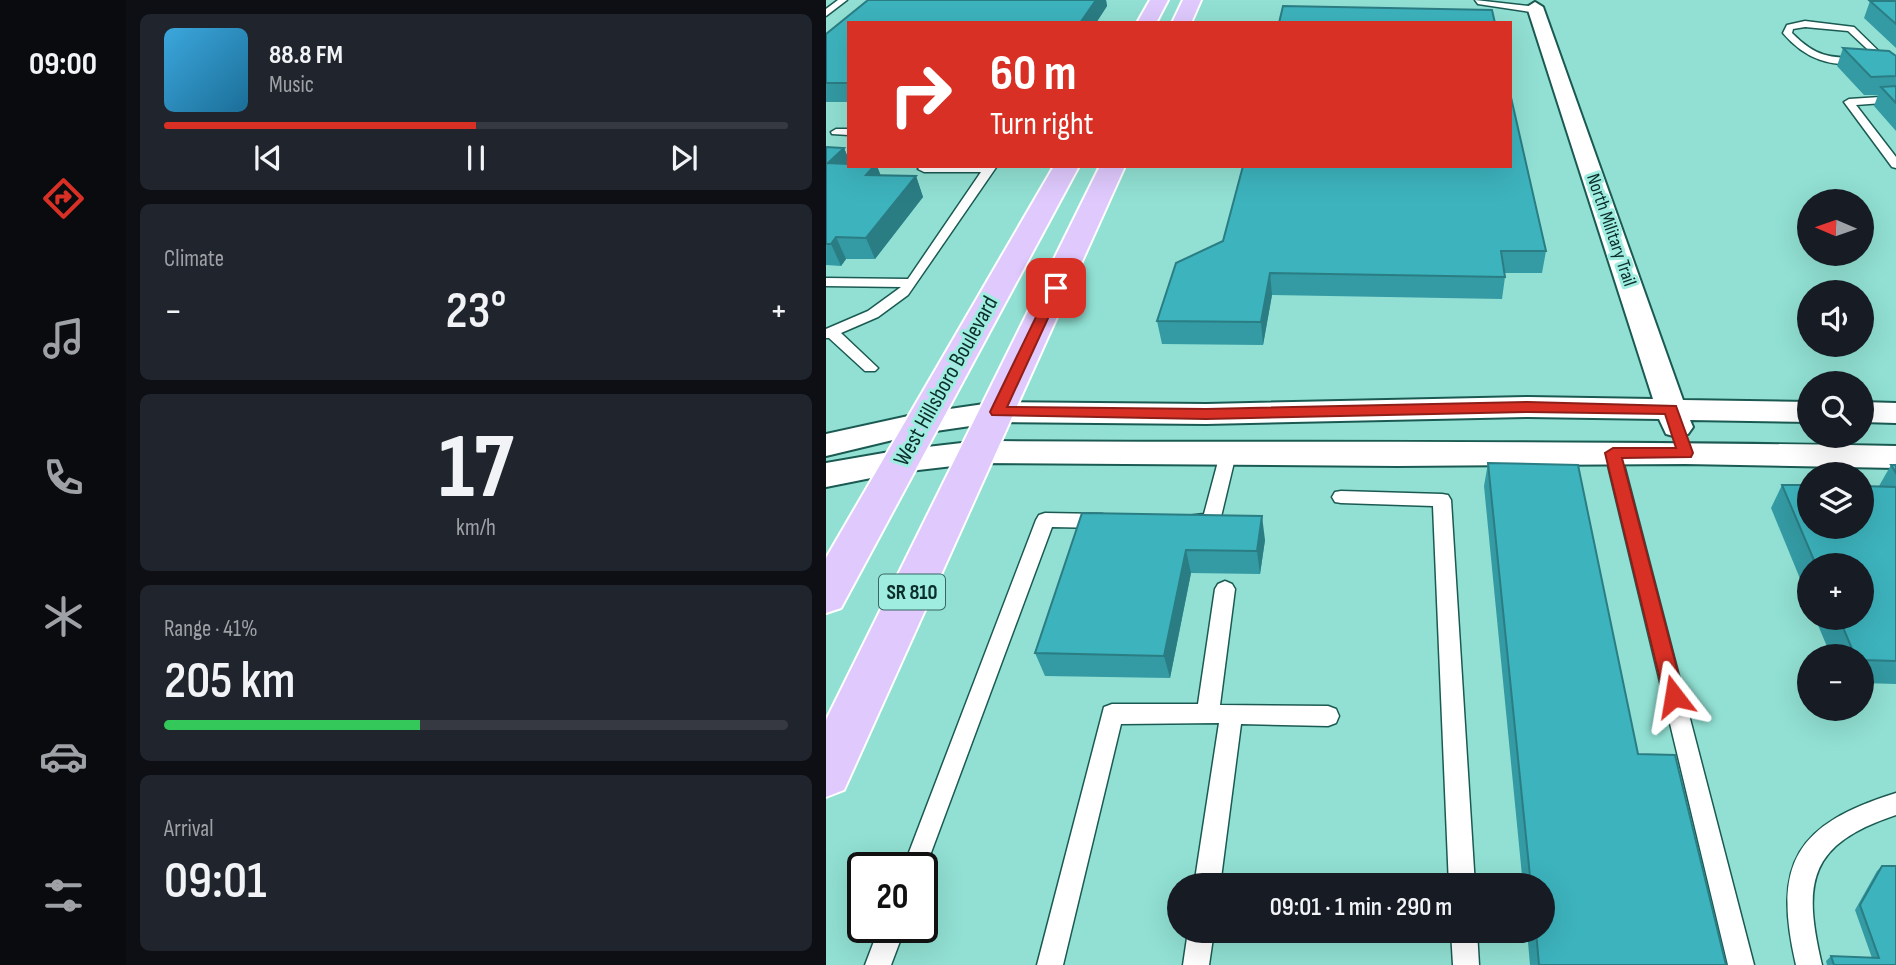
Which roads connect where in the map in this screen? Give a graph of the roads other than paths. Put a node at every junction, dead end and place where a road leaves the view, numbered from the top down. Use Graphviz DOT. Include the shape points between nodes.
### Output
graph roads {
  1 [pos="843,0"];
  2 [pos="1159,0"];
  3 [pos="1191,1"];
  4 [pos="1478,2"];
  5 [pos="1536,8"];
  6 [pos="826,13"];
  7 [pos="1147,21"];
  8 [pos="1182,21"];
  9 [pos="1892,69"];
  10 [pos="1896,99"];
  11 [pos="836,132"];
  12 [pos="847,132"];
  13 [pos="1896,165"];
  14 [pos="990,168"];
  15 [pos="1065,168"];
  16 [pos="1112,168"];
  17 [pos="924,169"];
  18 [pos="826,282"];
  19 [pos="912,282"];
  20 [pos="829,333"];
  21 [pos="870,368"];
  22 [pos="1671,409"];
  23 [pos="998,412"];
  24 [pos="1797,412"];
  25 [pos="1874,412"];
  26 [pos="1896,413"];
  27 [pos="922,423"];
  28 [pos="826,445"];
  29 [pos="979,452"];
  30 [pos="1613,453"];
  31 [pos="1685,453"];
  32 [pos="1228,454"];
  33 [pos="1896,457"];
  34 [pos="901,461"];
  35 [pos="826,475"];
  36 [pos="1340,497"];
  37 [pos="1128,521"];
  38 [pos="1170,521"];
  39 [pos="837,551"];
  40 [pos="1225,589"];
  41 [pos="826,596"];
  42 [pos="1219,714"];
  43 [pos="1328,716"];
  44 [pos="826,773"];
  45 [pos="1896,804"];
  46 [pos="921,852"];
  47 [pos="1208,873"];
  48 [pos="1461,873"];
  49 [pos="886,943"];
  50 [pos="1199,943"];
  51 [pos="1465,943"];
  52 [pos="878,965"];
  53 [pos="1050,965"];
  54 [pos="1196,965"];
  55 [pos="1466,965"];
  56 [pos="1741,965"];
  57 [pos="1809,965"];
  1 -- 6 [label="lane"];
  2 -- 7 [label="main road"];
  3 -- 8 [label="main road"];
  4 -- 5 [label="lane"];
  5 -- 22 [label="street, North Military Trail"];
  9 -- 9 [label="lane" via="1851,29 1805,24 1790,27 1787,33 1816,58"];
  10 -- 13 [label="lane" via="1849,102"];
  11 -- 12 [label="lane"];
  14 -- 17 [label="lane"];
  14 -- 19 [label="lane"];
  15 -- 27 [label="main road, West Hillsboro Boulevard"];
  16 -- 23 [label="main road, SR 810"];
  18 -- 19 [label="lane"];
  19 -- 20 [label="lane" via="901,296"];
  20 -- 21 [label="lane"];
  22 -- 23 [label="street"];
  22 -- 24 [label="street"];
  22 -- 31 [label="street, North Military Trail"];
  23 -- 27 [label="street"];
  23 -- 29 [label="main road, SR 810"];
  25 -- 26 [label="street"];
  27 -- 28 [label="street"];
  27 -- 34 [label="main road, West Hillsboro Boulevard"];
  29 -- 32 [label="street"];
  29 -- 34 [label="street"];
  29 -- 44 [label="main road, SR 810"];
  30 -- 31 [label="street"];
  30 -- 32 [label="street"];
  30 -- 56 [label="lane"];
  31 -- 33 [label="street"];
  32 -- 38 [label="lane" via="1211,521"];
  34 -- 35 [label="street"];
  34 -- 39 [label="main road, West Hillsboro Boulevard"];
  36 -- 48 [label="lane" via="1442,500"];
  37 -- 46 [label="lane" via="1045,520"];
  39 -- 41 [label="main road, West Hillsboro Boulevard"];
  40 -- 42 [label="lane"];
  42 -- 43 [label="lane"];
  42 -- 47 [label="lane"];
  42 -- 53 [label="lane" via="1112,714"];
  45 -- 57 [label="lane" via="1847,822 1820,842 1803,867 1797,905"];
  49 -- 52 [label="lane"];
  50 -- 54 [label="lane"];
  51 -- 55 [label="lane"];
}
